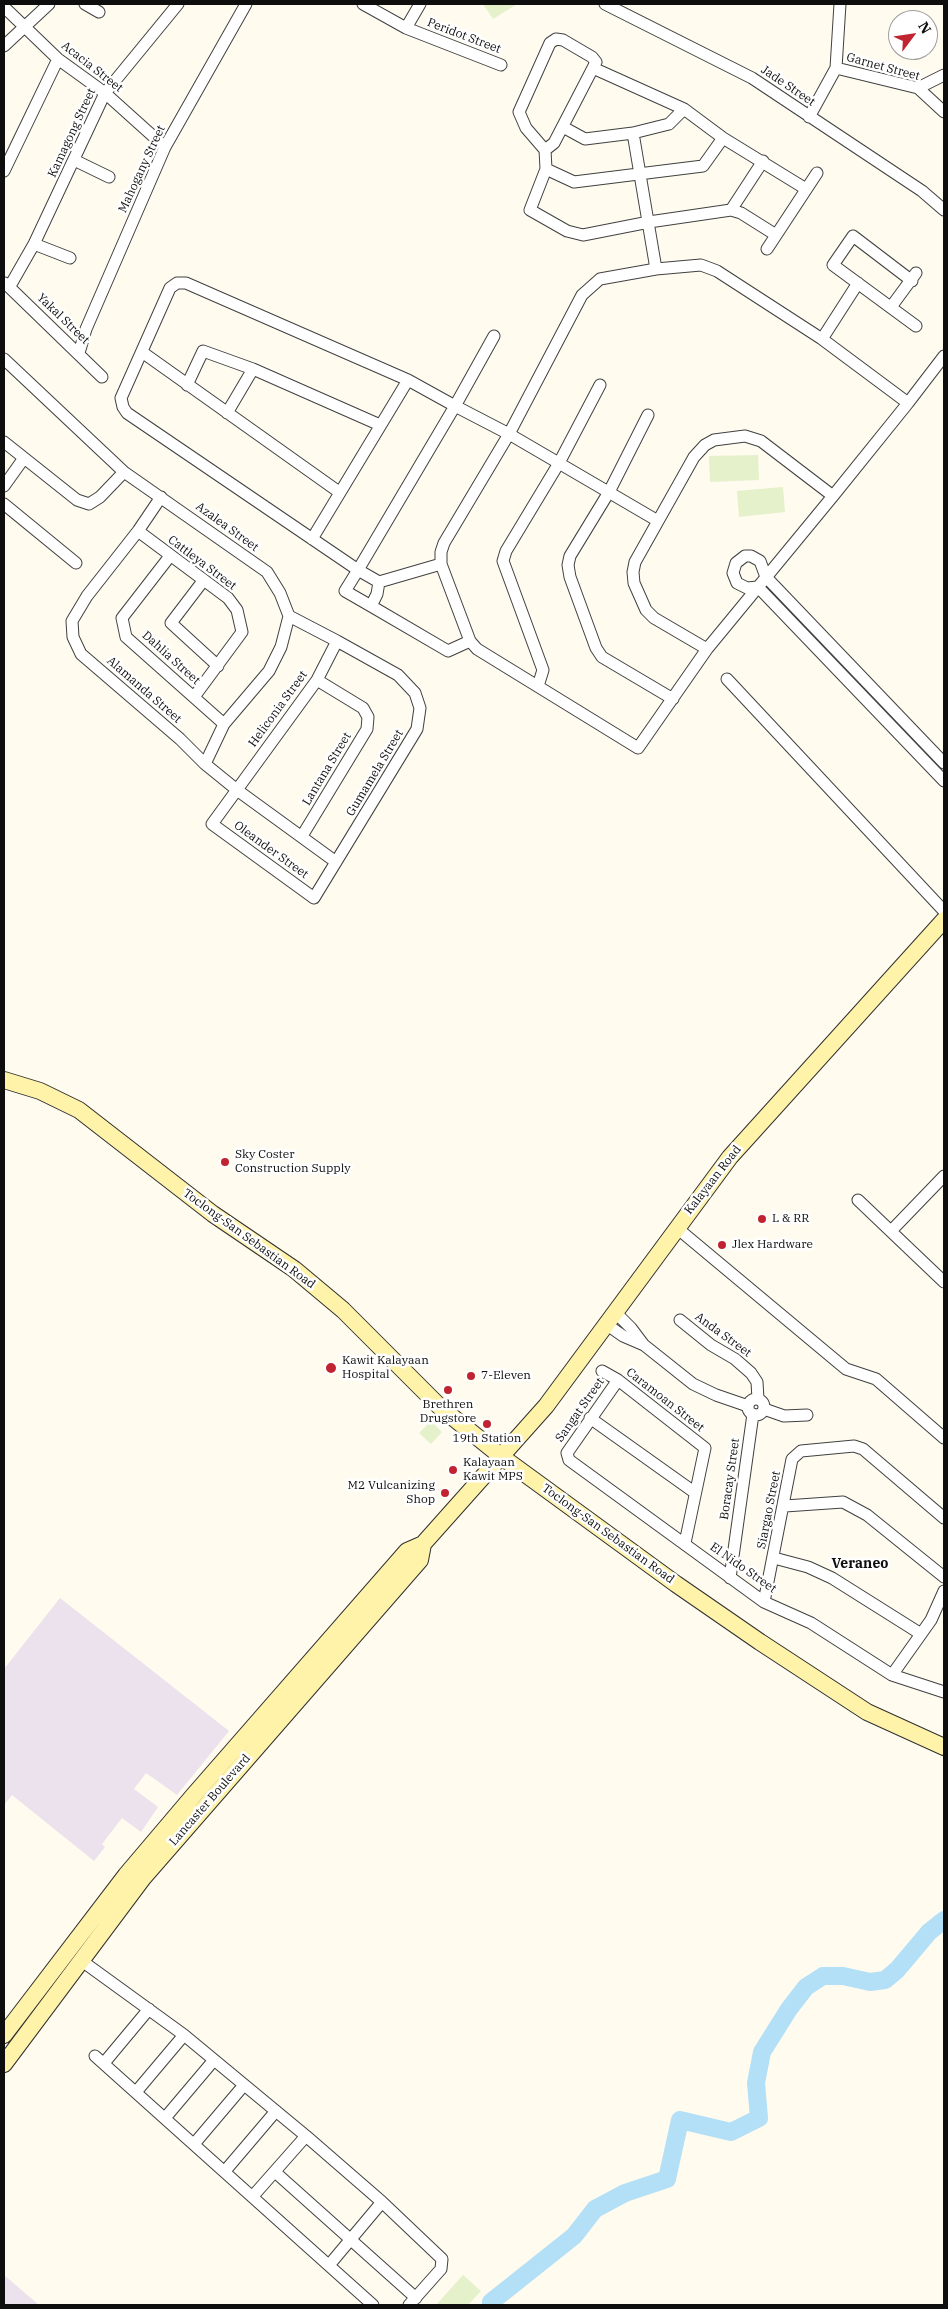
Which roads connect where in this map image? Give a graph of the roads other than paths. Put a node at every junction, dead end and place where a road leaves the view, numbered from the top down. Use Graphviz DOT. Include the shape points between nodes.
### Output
graph roads {
  1 [pos="49,4"];
  2 [pos="85,4"];
  3 [pos="178,4"];
  4 [pos="246,4"];
  5 [pos="363,4"];
  6 [pos="420,4"];
  7 [pos="605,4"];
  8 [pos="840,4"];
  9 [pos="4,7"];
  10 [pos="99,12"];
  11 [pos="25,28"];
  12 [pos="406,28"];
  13 [pos="4,46"];
  14 [pos="58,59"];
  15 [pos="501,65"];
  16 [pos="594,68"];
  17 [pos="836,68"];
  18 [pos="944,75"];
  19 [pos="918,88"];
  20 [pos="105,93"];
  21 [pos="684,109"];
  22 [pos="944,112"];
  23 [pos="810,117"];
  24 [pos="563,127"];
  25 [pos="633,134"];
  26 [pos="723,138"];
  27 [pos="4,144"];
  28 [pos="164,147"];
  29 [pos="545,150"];
  30 [pos="14,152"];
  31 [pos="74,160"];
  32 [pos="763,161"];
  33 [pos="546,169"];
  34 [pos="4,171"];
  35 [pos="817,173"];
  36 [pos="641,174"];
  37 [pos="109,177"];
  38 [pos="806,189"];
  39 [pos="731,210"];
  40 [pos="944,210"];
  41 [pos="649,222"];
  42 [pos="776,235"];
  43 [pos="34,244"];
  44 [pos="767,249"];
  45 [pos="70,258"];
  46 [pos="656,269"];
  47 [pos="858,283"];
  48 [pos="7,284"];
  49 [pos="891,307"];
  50 [pos="916,326"];
  51 [pos="494,336"];
  52 [pos="822,339"];
  53 [pos="142,352"];
  54 [pos="79,353"];
  55 [pos="944,356"];
  56 [pos="4,359"];
  57 [pos="253,369"];
  58 [pos="102,377"];
  59 [pos="408,380"];
  60 [pos="187,385"];
  61 [pos="600,385"];
  62 [pos="908,403"];
  63 [pos="455,406"];
  64 [pos="227,413"];
  65 [pos="648,416"];
  66 [pos="380,425"];
  67 [pos="509,434"];
  68 [pos="4,442"];
  69 [pos="24,458"];
  70 [pos="558,463"];
  71 [pos="124,472"];
  72 [pos="4,486"];
  73 [pos="339,492"];
  74 [pos="609,492"];
  75 [pos="833,496"];
  76 [pos="161,497"];
  77 [pos="4,504"];
  78 [pos="658,521"];
  79 [pos="138,531"];
  80 [pos="312,539"];
  81 [pos="170,556"];
  82 [pos="76,564"];
  83 [pos="441,564"];
  84 [pos="358,570"];
  85 [pos="766,577"];
  86 [pos="203,581"];
  87 [pos="379,582"];
  88 [pos="758,587"];
  89 [pos="371,606"];
  90 [pos="289,616"];
  91 [pos="337,641"];
  92 [pos="470,641"];
  93 [pos="707,649"];
  94 [pos="218,666"];
  95 [pos="727,679"];
  96 [pos="317,680"];
  97 [pos="538,686"];
  98 [pos="194,697"];
  99 [pos="673,699"];
  100 [pos="224,724"];
  101 [pos="944,763"];
  102 [pos="205,764"];
  103 [pos="944,780"];
  104 [pos="237,790"];
  105 [pos="302,836"];
  106 [pos="336,862"];
  107 [pos="944,911"];
  108 [pos="944,920"];
  109 [pos="4,1080"];
  110 [pos="944,1176"];
  111 [pos="858,1200"];
  112 [pos="677,1228"];
  113 [pos="891,1231"];
  114 [pos="944,1282"];
  115 [pos="610,1318"];
  116 [pos="680,1320"];
  117 [pos="602,1371"];
  118 [pos="618,1380"];
  119 [pos="756,1407"];
  120 [pos="807,1414"];
  121 [pos="590,1418"];
  122 [pos="944,1438"];
  123 [pos="567,1456"];
  124 [pos="502,1457"];
  125 [pos="694,1492"];
  126 [pos="784,1506"];
  127 [pos="944,1518"];
  128 [pos="685,1543"];
  129 [pos="423,1544"];
  130 [pos="774,1558"];
  131 [pos="944,1577"];
  132 [pos="730,1578"];
  133 [pos="944,1591"];
  134 [pos="764,1602"];
  135 [pos="921,1634"];
  136 [pos="892,1675"];
  137 [pos="944,1692"];
  138 [pos="944,1747"];
  139 [pos="82,1961"];
  140 [pos="148,2009"];
  141 [pos="184,2035"];
  142 [pos="4,2036"];
  143 [pos="214,2060"];
  144 [pos="4,2064"];
  145 [pos="244,2085"];
  146 [pos="136,2092"];
  147 [pos="276,2111"];
  148 [pos="165,2118"];
  149 [pos="306,2136"];
  150 [pos="194,2144"];
  151 [pos="225,2171"];
  152 [pos="275,2172"];
  153 [pos="253,2196"];
  154 [pos="382,2202"];
  155 [pos="350,2239"];
  156 [pos="330,2264"];
  157 [pos="413,2301"];
  158 [pos="373,2305"];
  1 -- 11 [label="street"];
  2 -- 10 [label="street"];
  3 -- 20 [label="street, Kamagong Street"];
  4 -- 28 [label="street, Mahogany Street"];
  5 -- 12 [label="street, Peridot Street"];
  6 -- 12 [label="street"];
  7 -- 23 [label="street, Jade Street" via="752,78"];
  8 -- 17 [label="street"];
  9 -- 11 [label="street, Acacia Street"];
  11 -- 13 [label="street"];
  11 -- 14 [label="street, Acacia Street"];
  12 -- 15 [label="street, Peridot Street"];
  14 -- 20 [label="street, Acacia Street"];
  14 -- 30 [label="street"];
  16 -- 21 [label="street"];
  16 -- 24 [label="street"];
  16 -- 29 [label="street" via="596,62 592,57 563,40 550,43 519,112 526,128"];
  17 -- 19 [label="street, Garnet Street"];
  17 -- 23 [label="street"];
  18 -- 19 [label="street"];
  19 -- 22 [label="street, Garnet Street"];
  20 -- 28 [label="street, Acacia Street"];
  20 -- 31 [label="street, Kamagong Street"];
  21 -- 25 [label="street" via="669,124"];
  21 -- 26 [label="street"];
  23 -- 40 [label="street, Jade Street"];
  24 -- 25 [label="street" via="586,139"];
  24 -- 29 [label="street" via="554,143"];
  25 -- 36 [label="street"];
  26 -- 32 [label="street"];
  26 -- 36 [label="street" via="703,166"];
  27 -- 30 [label="street"];
  28 -- 54 [label="street, Mahogany Street" via="86,329"];
  29 -- 33 [label="street"];
  30 -- 34 [label="street"];
  31 -- 37 [label="street"];
  31 -- 43 [label="street, Kamagong Street"];
  32 -- 38 [label="street"];
  32 -- 39 [label="street"];
  33 -- 36 [label="street" via="574,182"];
  33 -- 41 [label="street" via="530,210 567,231 583,235"];
  35 -- 38 [label="street"];
  36 -- 41 [label="street"];
  38 -- 42 [label="street"];
  39 -- 41 [label="street"];
  39 -- 42 [label="street" via="741,212"];
  41 -- 46 [label="street"];
  42 -- 44 [label="street"];
  43 -- 45 [label="street"];
  43 -- 48 [label="street, Kamagong Street"];
  46 -- 52 [label="street" via="701,265 717,271"];
  46 -- 67 [label="street" via="600,279 582,295"];
  47 -- 49 [label="street"];
  47 -- 49 [label="street" via="833,265 853,236 914,277"];
  47 -- 52 [label="street"];
  48 -- 54 [label="street, Yakal Street"];
  49 -- 50 [label="street"];
  51 -- 63 [label="street"];
  52 -- 62 [label="street"];
  53 -- 59 [label="street" via="170,288 177,282 186,283"];
  53 -- 60 [label="street"];
  53 -- 80 [label="street" via="121,398 127,413"];
  54 -- 58 [label="street, Yakal Street"];
  55 -- 62 [label="street"];
  56 -- 71 [label="street, Azalea Street"];
  57 -- 60 [label="street" via="203,351"];
  57 -- 64 [label="street"];
  57 -- 66 [label="street"];
  59 -- 63 [label="street"];
  59 -- 66 [label="street"];
  60 -- 64 [label="street"];
  61 -- 70 [label="street"];
  62 -- 75 [label="street"];
  63 -- 67 [label="street"];
  63 -- 84 [label="street"];
  64 -- 73 [label="street"];
  65 -- 74 [label="street"];
  66 -- 73 [label="street"];
  67 -- 70 [label="street"];
  67 -- 83 [label="street" via="444,543"];
  68 -- 69 [label="street"];
  69 -- 71 [label="street" via="78,500 89,504"];
  69 -- 72 [label="street"];
  70 -- 74 [label="street"];
  70 -- 97 [label="street" via="506,551 504,561 543,670"];
  71 -- 76 [label="street, Azalea Street"];
  73 -- 80 [label="street"];
  74 -- 78 [label="street"];
  74 -- 99 [label="street" via="570,556 570,577 602,657"];
  75 -- 78 [label="street" via="761,441 745,436 714,440 694,457"];
  75 -- 85 [label="street"];
  76 -- 79 [label="street, Alamanda Street"];
  76 -- 90 [label="street, Azalea Street" via="266,572 280,592"];
  77 -- 82 [label="street"];
  78 -- 93 [label="street" via="635,562 634,583 646,610 654,618"];
  79 -- 81 [label="street, Cattleya Street"];
  79 -- 102 [label="street, Alamanda Street" via="87,596 72,621 73,636 81,654"];
  80 -- 84 [label="street"];
  81 -- 86 [label="street, Cattleya Street"];
  81 -- 98 [label="street, Dahlia Street" via="122,618 126,636"];
  83 -- 87 [label="street"];
  83 -- 92 [label="street"];
  84 -- 87 [label="street"];
  84 -- 89 [label="street" via="345,591"];
  85 -- 88 [label="street"];
  85 -- 88 [label="street" via="764,565 756,558 745,556 736,562 733,573 737,583 747,588"];
  85 -- 101 [label="street"];
  86 -- 94 [label="street, Cattleya Street" via="228,598 238,610 242,632"];
  86 -- 94 [label="street" via="171,623"];
  87 -- 89 [label="street"];
  88 -- 93 [label="street"];
  88 -- 103 [label="street"];
  89 -- 92 [label="street" via="448,651"];
  90 -- 91 [label="street, Gumamela Street"];
  90 -- 100 [label="street" via="281,647 269,671"];
  91 -- 96 [label="street, Heliconia Street"];
  91 -- 106 [label="street, Gumamela Street" via="398,675 416,693 420,708 417,729"];
  92 -- 97 [label="street" via="477,649"];
  93 -- 99 [label="street"];
  94 -- 98 [label="street, Cattleya Street"];
  95 -- 107 [label="street"];
  96 -- 104 [label="street, Heliconia Street"];
  96 -- 105 [label="street, Lantana Street" via="363,708 368,717 367,729"];
  97 -- 99 [label="street" via="638,748"];
  98 -- 100 [label="street, Dahlia Street"];
  100 -- 102 [label="street"];
  102 -- 104 [label="street, Alamanda Street"];
  104 -- 105 [label="street, Alamanda Street"];
  104 -- 106 [label="street, Oleander Street" via="212,824 314,898"];
  105 -- 106 [label="street, Alamanda Street"];
  108 -- 112 [label="main road, Kalayaan Road" via="730,1157"];
  109 -- 124 [label="main road, Toclong-San Sebastian Road" via="40,1091 79,1110 213,1214 294,1269 343,1310 440,1407"];
  110 -- 113 [label="street"];
  111 -- 113 [label="street"];
  112 -- 115 [label="main road, Kalayaan Road"];
  112 -- 122 [label="street" via="846,1368 876,1380"];
  113 -- 114 [label="street"];
  115 -- 119 [label="street" via="631,1328 644,1345 693,1384"];
  115 -- 124 [label="main road, Kalayaan Road" via="546,1406"];
  116 -- 119 [label="street, Anda Street" via="751,1373 757,1382"];
  117 -- 118 [label="street, Caramoan Street"];
  118 -- 121 [label="street, Sangat Street"];
  118 -- 125 [label="street, Caramoan Street" via="705,1448"];
  119 -- 120 [label="street" via="784,1416"];
  119 -- 132 [label="street, Boracay Street"];
  121 -- 123 [label="street, Sangat Street"];
  121 -- 125 [label="street"];
  123 -- 128 [label="street, El Nido Street"];
  124 -- 129 [label="main road, Lancaster Boulevard"];
  124 -- 138 [label="main road, Toclong-San Sebastian Road" via="676,1584 824,1684 867,1712"];
  125 -- 128 [label="street, Caramoan Street"];
  126 -- 127 [label="street, Siargao Street" via="792,1459 801,1451 854,1446 875,1458"];
  126 -- 130 [label="street, Siargao Street"];
  126 -- 131 [label="street" via="843,1502 867,1515"];
  128 -- 132 [label="street, El Nido Street"];
  129 -- 139 [label="main road, Lancaster Boulevard" via="420,1560 143,1878"];
  129 -- 142 [label="main road, Lancaster Boulevard" via="407,1551 193,1796 126,1875"];
  130 -- 134 [label="street, Siargao Street"];
  130 -- 135 [label="street" via="808,1567 832,1578"];
  132 -- 134 [label="street, El Nido Street"];
  133 -- 135 [label="street"];
  134 -- 136 [label="street, El Nido Street" via="811,1623"];
  135 -- 136 [label="street"];
  136 -- 137 [label="street, El Nido Street"];
  139 -- 140 [label="street"];
  139 -- 144 [label="main road, Lancaster Boulevard"];
  140 -- 141 [label="street"];
  140 -- 146 [label="street" via="99,2059"];
  141 -- 143 [label="street"];
  141 -- 146 [label="street"];
  143 -- 145 [label="street"];
  143 -- 148 [label="street"];
  145 -- 147 [label="street"];
  145 -- 150 [label="street"];
  146 -- 148 [label="street"];
  147 -- 149 [label="street"];
  147 -- 151 [label="street"];
  148 -- 150 [label="street"];
  149 -- 152 [label="street"];
  149 -- 154 [label="street"];
  150 -- 151 [label="street"];
  151 -- 153 [label="street"];
  152 -- 153 [label="street"];
  152 -- 155 [label="street"];
  153 -- 156 [label="street"];
  154 -- 155 [label="street"];
  154 -- 157 [label="street" via="442,2259 441,2269"];
  155 -- 156 [label="street"];
  155 -- 157 [label="street"];
  156 -- 158 [label="street"];
}
